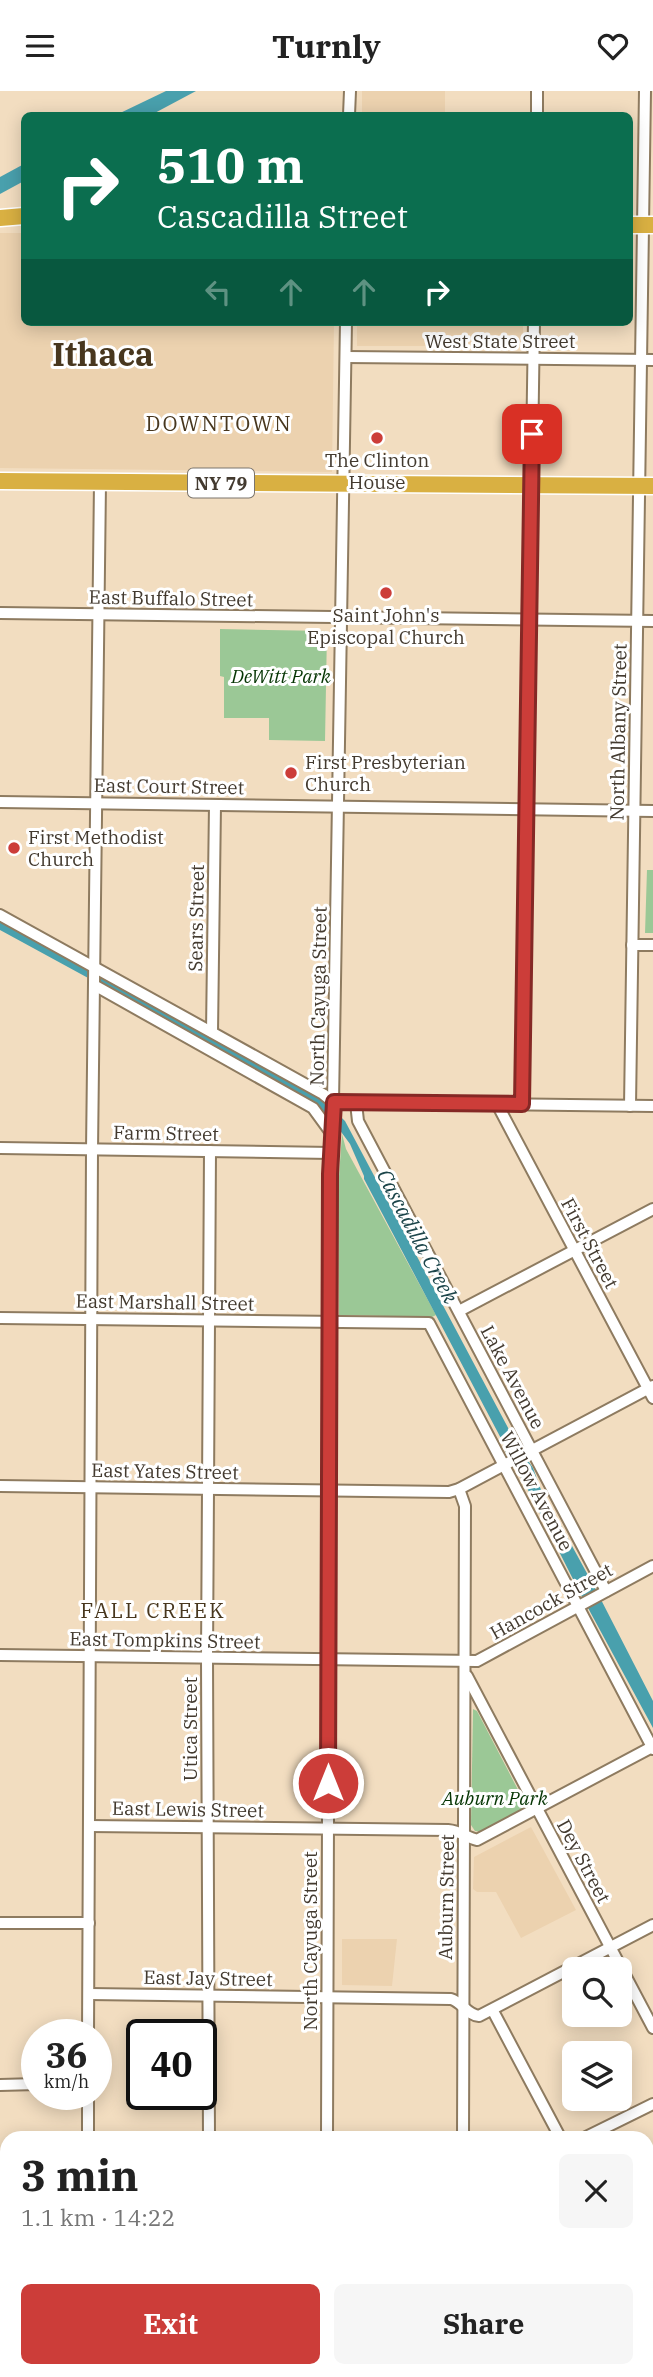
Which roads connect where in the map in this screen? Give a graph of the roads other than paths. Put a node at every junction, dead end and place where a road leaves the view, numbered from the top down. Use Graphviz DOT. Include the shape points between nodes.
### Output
graph roads {
  1 [pos="350,91"];
  2 [pos="537,91"];
  3 [pos="645,91"];
  4 [pos="349,112"];
  5 [pos="537,112"];
  6 [pos="21,216"];
  7 [pos="0,218"];
  8 [pos="642,225"];
  9 [pos="346,326"];
  10 [pos="534,326"];
  11 [pos="346,357"];
  12 [pos="533,358"];
  13 [pos="641,359"];
  14 [pos="653,360"];
  15 [pos="0,481"];
  16 [pos="100,483"];
  17 [pos="342,483"];
  18 [pos="532,485"];
  19 [pos="646,486"];
  20 [pos="0,613"];
  21 [pos="99,614"];
  22 [pos="341,617"];
  23 [pos="530,620"];
  24 [pos="637,621"];
  25 [pos="653,621"];
  26 [pos="0,802"];
  27 [pos="97,803"];
  28 [pos="215,804"];
  29 [pos="338,806"];
  30 [pos="527,809"];
  31 [pos="634,810"];
  32 [pos="653,811"];
  33 [pos="0,915"];
  34 [pos="632,945"];
  35 [pos="653,945"];
  36 [pos="95,966"];
  37 [pos="94,985"];
  38 [pos="212,1032"];
  39 [pos="334,1102"];
  40 [pos="356,1103"];
  41 [pos="497,1104"];
  42 [pos="522,1104"];
  43 [pos="630,1106"];
  44 [pos="652,1107"];
  45 [pos="332,1134"];
  46 [pos="0,1148"];
  47 [pos="92,1150"];
  48 [pos="210,1151"];
  49 [pos="331,1153"];
  50 [pos="653,1209"];
  51 [pos="574,1249"];
  52 [pos="459,1311"];
  53 [pos="0,1318"];
  54 [pos="92,1319"];
  55 [pos="209,1320"];
  56 [pos="330,1321"];
  57 [pos="429,1323"];
  58 [pos="651,1391"];
  59 [pos="530,1453"];
  60 [pos="506,1465"];
  61 [pos="0,1486"];
  62 [pos="91,1487"];
  63 [pos="209,1489"];
  64 [pos="459,1489"];
  65 [pos="329,1490"];
  66 [pos="653,1566"];
  67 [pos="604,1592"];
  68 [pos="581,1605"];
  69 [pos="0,1655"];
  70 [pos="90,1656"];
  71 [pos="207,1658"];
  72 [pos="329,1659"];
  73 [pos="465,1668"];
  74 [pos="652,1748"];
  75 [pos="537,1809"];
  76 [pos="89,1826"];
  77 [pos="208,1827"];
  78 [pos="328,1829"];
  79 [pos="464,1833"];
  80 [pos="0,1923"];
  81 [pos="89,1923"];
  82 [pos="653,1926"];
  83 [pos="611,1948"];
  84 [pos="89,1994"];
  85 [pos="208,1996"];
  86 [pos="327,1997"];
  87 [pos="463,2007"];
  88 [pos="493,2011"];
  89 [pos="88,2019"];
  90 [pos="653,2028"];
  91 [pos="21,2084"];
  92 [pos="0,2085"];
  93 [pos="653,2104"];
  94 [pos="88,2110"];
  95 [pos="88,2131"];
  96 [pos="209,2131"];
  97 [pos="327,2131"];
  98 [pos="463,2131"];
  99 [pos="557,2131"];
  100 [pos="598,2131"];
  1 -- 4 [label="street"];
  2 -- 5 [label="street"];
  3 -- 8 [label="street, North Albany Street"];
  6 -- 7 [label="highway"];
  8 -- 13 [label="street, North Albany Street"];
  9 -- 11 [label="street, North Cayuga Street"];
  10 -- 12 [label="street"];
  11 -- 12 [label="street, West State Street"];
  11 -- 17 [label="street, North Cayuga Street"];
  12 -- 13 [label="street, West State Street"];
  12 -- 18 [label="street"];
  13 -- 14 [label="street, West State Street"];
  13 -- 19 [label="street, North Albany Street"];
  15 -- 16 [label="highway, NY 79"];
  16 -- 17 [label="highway, NY 79"];
  16 -- 21 [label="street"];
  17 -- 18 [label="highway, NY 79"];
  17 -- 22 [label="street, North Cayuga Street"];
  18 -- 19 [label="highway, NY 79"];
  18 -- 23 [label="street"];
  19 -- 24 [label="street, North Albany Street"];
  20 -- 21 [label="street, East Buffalo Street"];
  21 -- 22 [label="street, East Buffalo Street"];
  21 -- 27 [label="street"];
  22 -- 23 [label="street, East Buffalo Street"];
  22 -- 29 [label="street, North Cayuga Street"];
  23 -- 24 [label="street, East Buffalo Street"];
  23 -- 30 [label="street"];
  24 -- 25 [label="street, East Buffalo Street"];
  24 -- 31 [label="street, North Albany Street"];
  26 -- 27 [label="street, East Court Street"];
  27 -- 28 [label="street, East Court Street"];
  27 -- 36 [label="street"];
  28 -- 29 [label="street, East Court Street"];
  28 -- 38 [label="street, Sears Street"];
  29 -- 30 [label="street, East Court Street"];
  29 -- 39 [label="street, North Cayuga Street"];
  30 -- 31 [label="street, East Court Street"];
  30 -- 42 [label="street"];
  31 -- 32 [label="street, East Court Street"];
  31 -- 34 [label="street, North Albany Street"];
  33 -- 36 [label="street"];
  34 -- 35 [label="street"];
  34 -- 43 [label="street, North Albany Street"];
  36 -- 37 [label="street"];
  36 -- 38 [label="street"];
  37 -- 45 [label="street" via="313,1108"];
  37 -- 47 [label="street"];
  38 -- 39 [label="street"];
  39 -- 40 [label="street"];
  39 -- 45 [label="street, North Cayuga Street"];
  40 -- 41 [label="street"];
  40 -- 52 [label="street, Lake Avenue" via="358,1121"];
  41 -- 42 [label="street"];
  41 -- 51 [label="street, First Street"];
  42 -- 43 [label="street"];
  43 -- 44 [label="street"];
  45 -- 49 [label="street, North Cayuga Street"];
  46 -- 47 [label="street, Farm Street"];
  47 -- 48 [label="street, Farm Street"];
  47 -- 54 [label="street"];
  48 -- 49 [label="street, Farm Street"];
  48 -- 55 [label="street, Utica Street"];
  49 -- 56 [label="street, North Cayuga Street"];
  50 -- 51 [label="street"];
  51 -- 52 [label="street"];
  51 -- 58 [label="street, First Street"];
  52 -- 59 [label="street, Lake Avenue"];
  53 -- 54 [label="street, East Marshall Street"];
  54 -- 55 [label="street, East Marshall Street"];
  54 -- 62 [label="street"];
  55 -- 56 [label="street, East Marshall Street"];
  55 -- 63 [label="street, Utica Street"];
  56 -- 57 [label="street, East Marshall Street"];
  56 -- 65 [label="street, North Cayuga Street"];
  57 -- 60 [label="street, Willow Avenue"];
  58 -- 59 [label="street"];
  59 -- 60 [label="street"];
  59 -- 67 [label="street, Lake Avenue"];
  60 -- 64 [label="street"];
  60 -- 68 [label="street, Willow Avenue"];
  61 -- 62 [label="street, East Yates Street"];
  62 -- 63 [label="street, East Yates Street"];
  62 -- 70 [label="street"];
  63 -- 65 [label="street, East Yates Street"];
  63 -- 71 [label="street, Utica Street"];
  64 -- 65 [label="street, East Yates Street"];
  64 -- 73 [label="street, Auburn Street" via="465,1506"];
  65 -- 72 [label="street, North Cayuga Street"];
  66 -- 67 [label="street, Hancock Street"];
  67 -- 68 [label="street, Hancock Street"];
  68 -- 73 [label="street, Hancock Street"];
  68 -- 74 [label="street, Willow Avenue"];
  69 -- 70 [label="street, East Tompkins Street"];
  70 -- 71 [label="street, East Tompkins Street"];
  70 -- 76 [label="street"];
  71 -- 72 [label="street, East Tompkins Street"];
  71 -- 77 [label="street, Utica Street"];
  72 -- 73 [label="street, East Tompkins Street"];
  72 -- 78 [label="street, North Cayuga Street"];
  73 -- 75 [label="street, Dey Street"];
  73 -- 79 [label="street, Auburn Street"];
  74 -- 75 [label="street"];
  75 -- 79 [label="street, East Lewis Street" via="477,1840"];
  75 -- 83 [label="street, Dey Street"];
  76 -- 77 [label="street, East Lewis Street"];
  76 -- 81 [label="street"];
  77 -- 78 [label="street, East Lewis Street"];
  77 -- 85 [label="street, Utica Street"];
  78 -- 79 [label="street, East Lewis Street"];
  78 -- 86 [label="street, North Cayuga Street"];
  79 -- 87 [label="street, Auburn Street"];
  80 -- 81 [label="street"];
  81 -- 84 [label="street"];
  82 -- 83 [label="street"];
  83 -- 88 [label="street"];
  83 -- 90 [label="street, Dey Street"];
  84 -- 85 [label="street, East Jay Street"];
  84 -- 89 [label="street"];
  85 -- 86 [label="street, East Jay Street"];
  85 -- 96 [label="street, Utica Street"];
  86 -- 87 [label="street, East Jay Street" via="451,1999"];
  86 -- 97 [label="street, North Cayuga Street"];
  87 -- 88 [label="street, East Jay Street" via="479,2017"];
  87 -- 98 [label="street, Auburn Street"];
  88 -- 99 [label="street"];
  91 -- 92 [label="street"];
  93 -- 100 [label="street"];
  94 -- 95 [label="street"];
}
